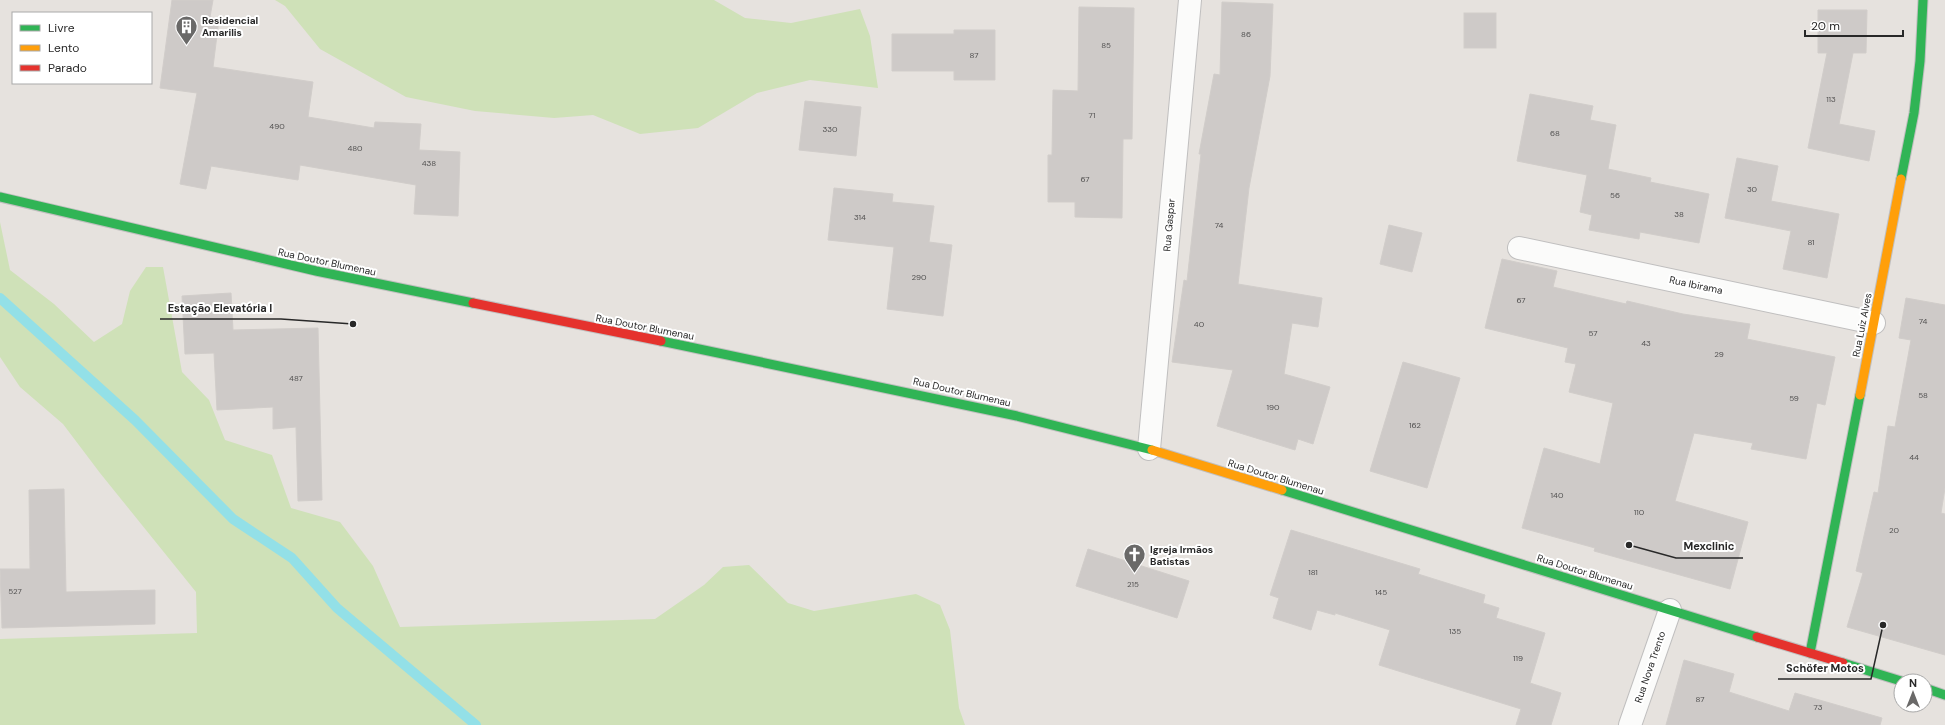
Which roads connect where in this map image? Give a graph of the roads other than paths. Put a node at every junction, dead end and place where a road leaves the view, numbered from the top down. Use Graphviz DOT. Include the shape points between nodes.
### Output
graph roads {
  1 [pos="1190,0"];
  2 [pos="1923,0"];
  3 [pos="0,198"];
  4 [pos="1519,248"];
  5 [pos="1874,323"];
  6 [pos="1149,449"];
  7 [pos="1670,610"];
  8 [pos="1810,653"];
  9 [pos="1893,679"];
  10 [pos="1933,691"];
  11 [pos="1945,695"];
  12 [pos="1630,725"];
  1 -- 6 [label="street, Rua Gaspar"];
  2 -- 5 [label="street, Rua Luiz Alves" via="1914,113"];
  3 -- 6 [label="street, Rua Doutor Blumenau" via="316,271 906,391"];
  4 -- 5 [label="street, Rua Ibirama"];
  5 -- 8 [label="street, Rua Luiz Alves"];
  6 -- 7 [label="street, Rua Doutor Blumenau"];
  7 -- 8 [label="street, Rua Doutor Blumenau"];
  7 -- 12 [label="street, Rua Nova Trento"];
  8 -- 9 [label="street, Rua Doutor Blumenau"];
  10 -- 11 [label="street"];
}
